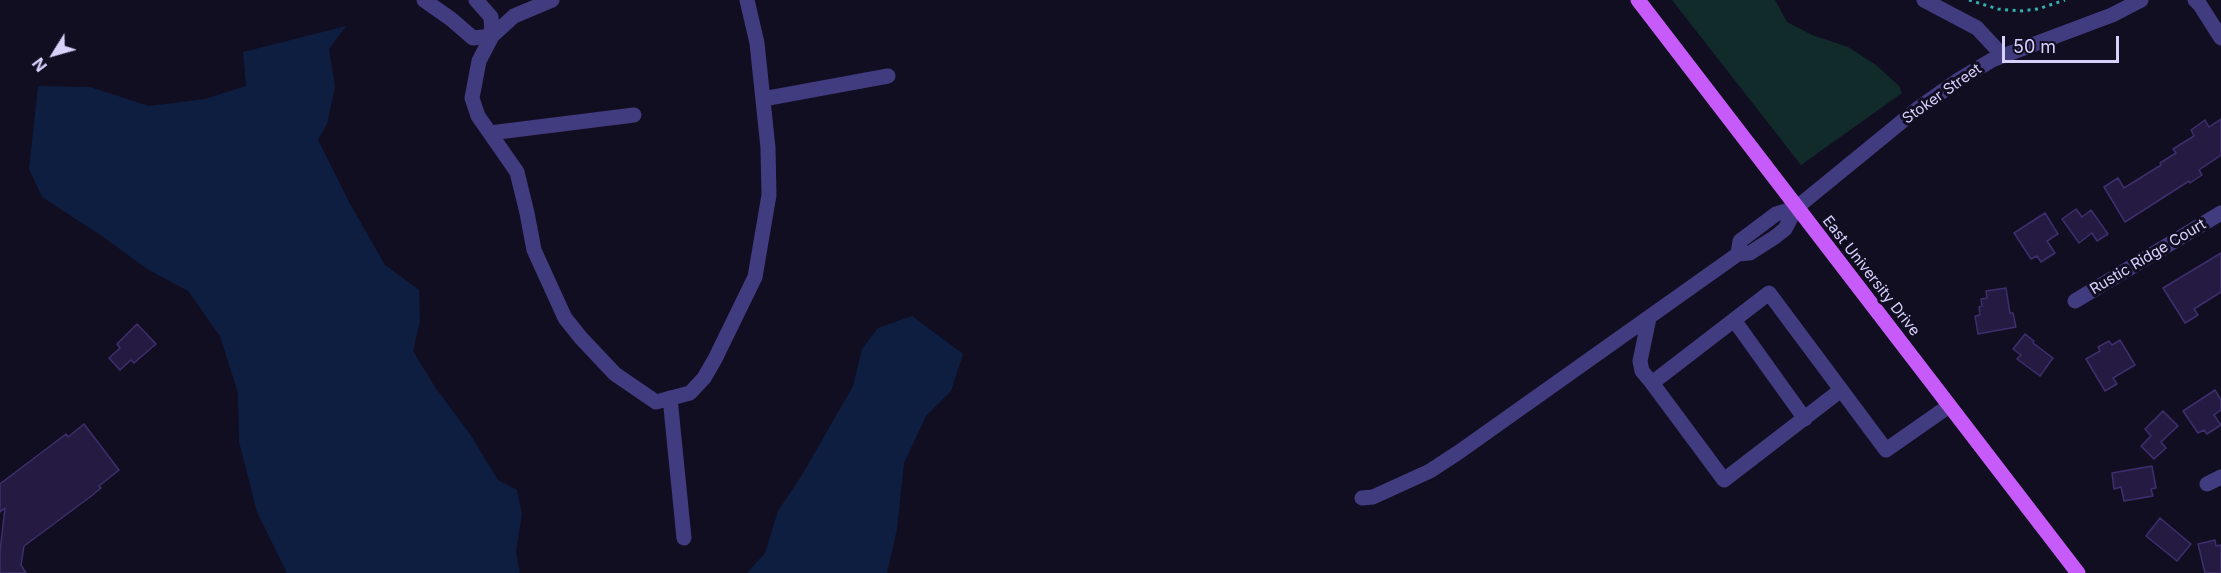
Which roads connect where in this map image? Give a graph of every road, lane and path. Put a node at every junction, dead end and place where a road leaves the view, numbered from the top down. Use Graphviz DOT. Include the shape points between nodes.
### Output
graph roads {
  1 [pos="424,0"];
  2 [pos="476,0"];
  3 [pos="552,0"];
  4 [pos="747,0"];
  5 [pos="1638,0"];
  6 [pos="1924,0"];
  7 [pos="1969,0"];
  8 [pos="2065,0"];
  9 [pos="2141,0"];
  10 [pos="2195,0"];
  11 [pos="492,36"];
  12 [pos="2221,38"];
  13 [pos="2002,56"];
  14 [pos="888,76"];
  15 [pos="763,99"];
  16 [pos="634,115"];
  17 [pos="490,133"];
  18 [pos="1796,208"];
  19 [pos="2221,213"];
  20 [pos="2075,301"];
  21 [pos="1650,318"];
  22 [pos="1734,320"];
  23 [pos="1652,383"];
  24 [pos="1841,390"];
  25 [pos="670,398"];
  26 [pos="1949,406"];
  27 [pos="1805,419"];
  28 [pos="1362,498"];
  29 [pos="684,538"];
  30 [pos="2078,573"];
  1 -- 11 [label="street" via="472,38"];
  2 -- 11 [label="street" via="491,17"];
  3 -- 11 [label="street" via="514,16"];
  4 -- 15 [label="street"];
  5 -- 18 [label="main road, East University Drive"];
  6 -- 13 [label="street" via="1977,28"];
  7 -- 8 [label="path" via="2020,11"];
  9 -- 13 [label="street, Stoker Street" via="2112,15"];
  10 -- 12 [label="street"];
  11 -- 17 [label="street" via="479,62 472,98"];
  13 -- 18 [label="street, Stoker Street" via="1916,110"];
  14 -- 15 [label="street"];
  15 -- 25 [label="street" via="769,195 755,277 704,378 690,393"];
  16 -- 17 [label="street"];
  17 -- 25 [label="street" via="517,172 534,250 565,318 615,374 656,402"];
  18 -- 21 [label="street, Stoker Street" via="1785,229 1750,254 1738,254"];
  18 -- 26 [label="main road, East University Drive"];
  19 -- 20 [label="street, Rustic Ridge Court"];
  21 -- 23 [label="street" via="1640,361 1642,371"];
  21 -- 28 [label="street, Stoker Street" via="1430,471"];
  22 -- 23 [label="street"];
  22 -- 24 [label="street" via="1769,293"];
  22 -- 27 [label="street"];
  23 -- 27 [label="street" via="1724,480"];
  24 -- 26 [label="street" via="1886,450"];
  24 -- 27 [label="street"];
  25 -- 29 [label="street"];
  26 -- 30 [label="main road, East University Drive"];
}
